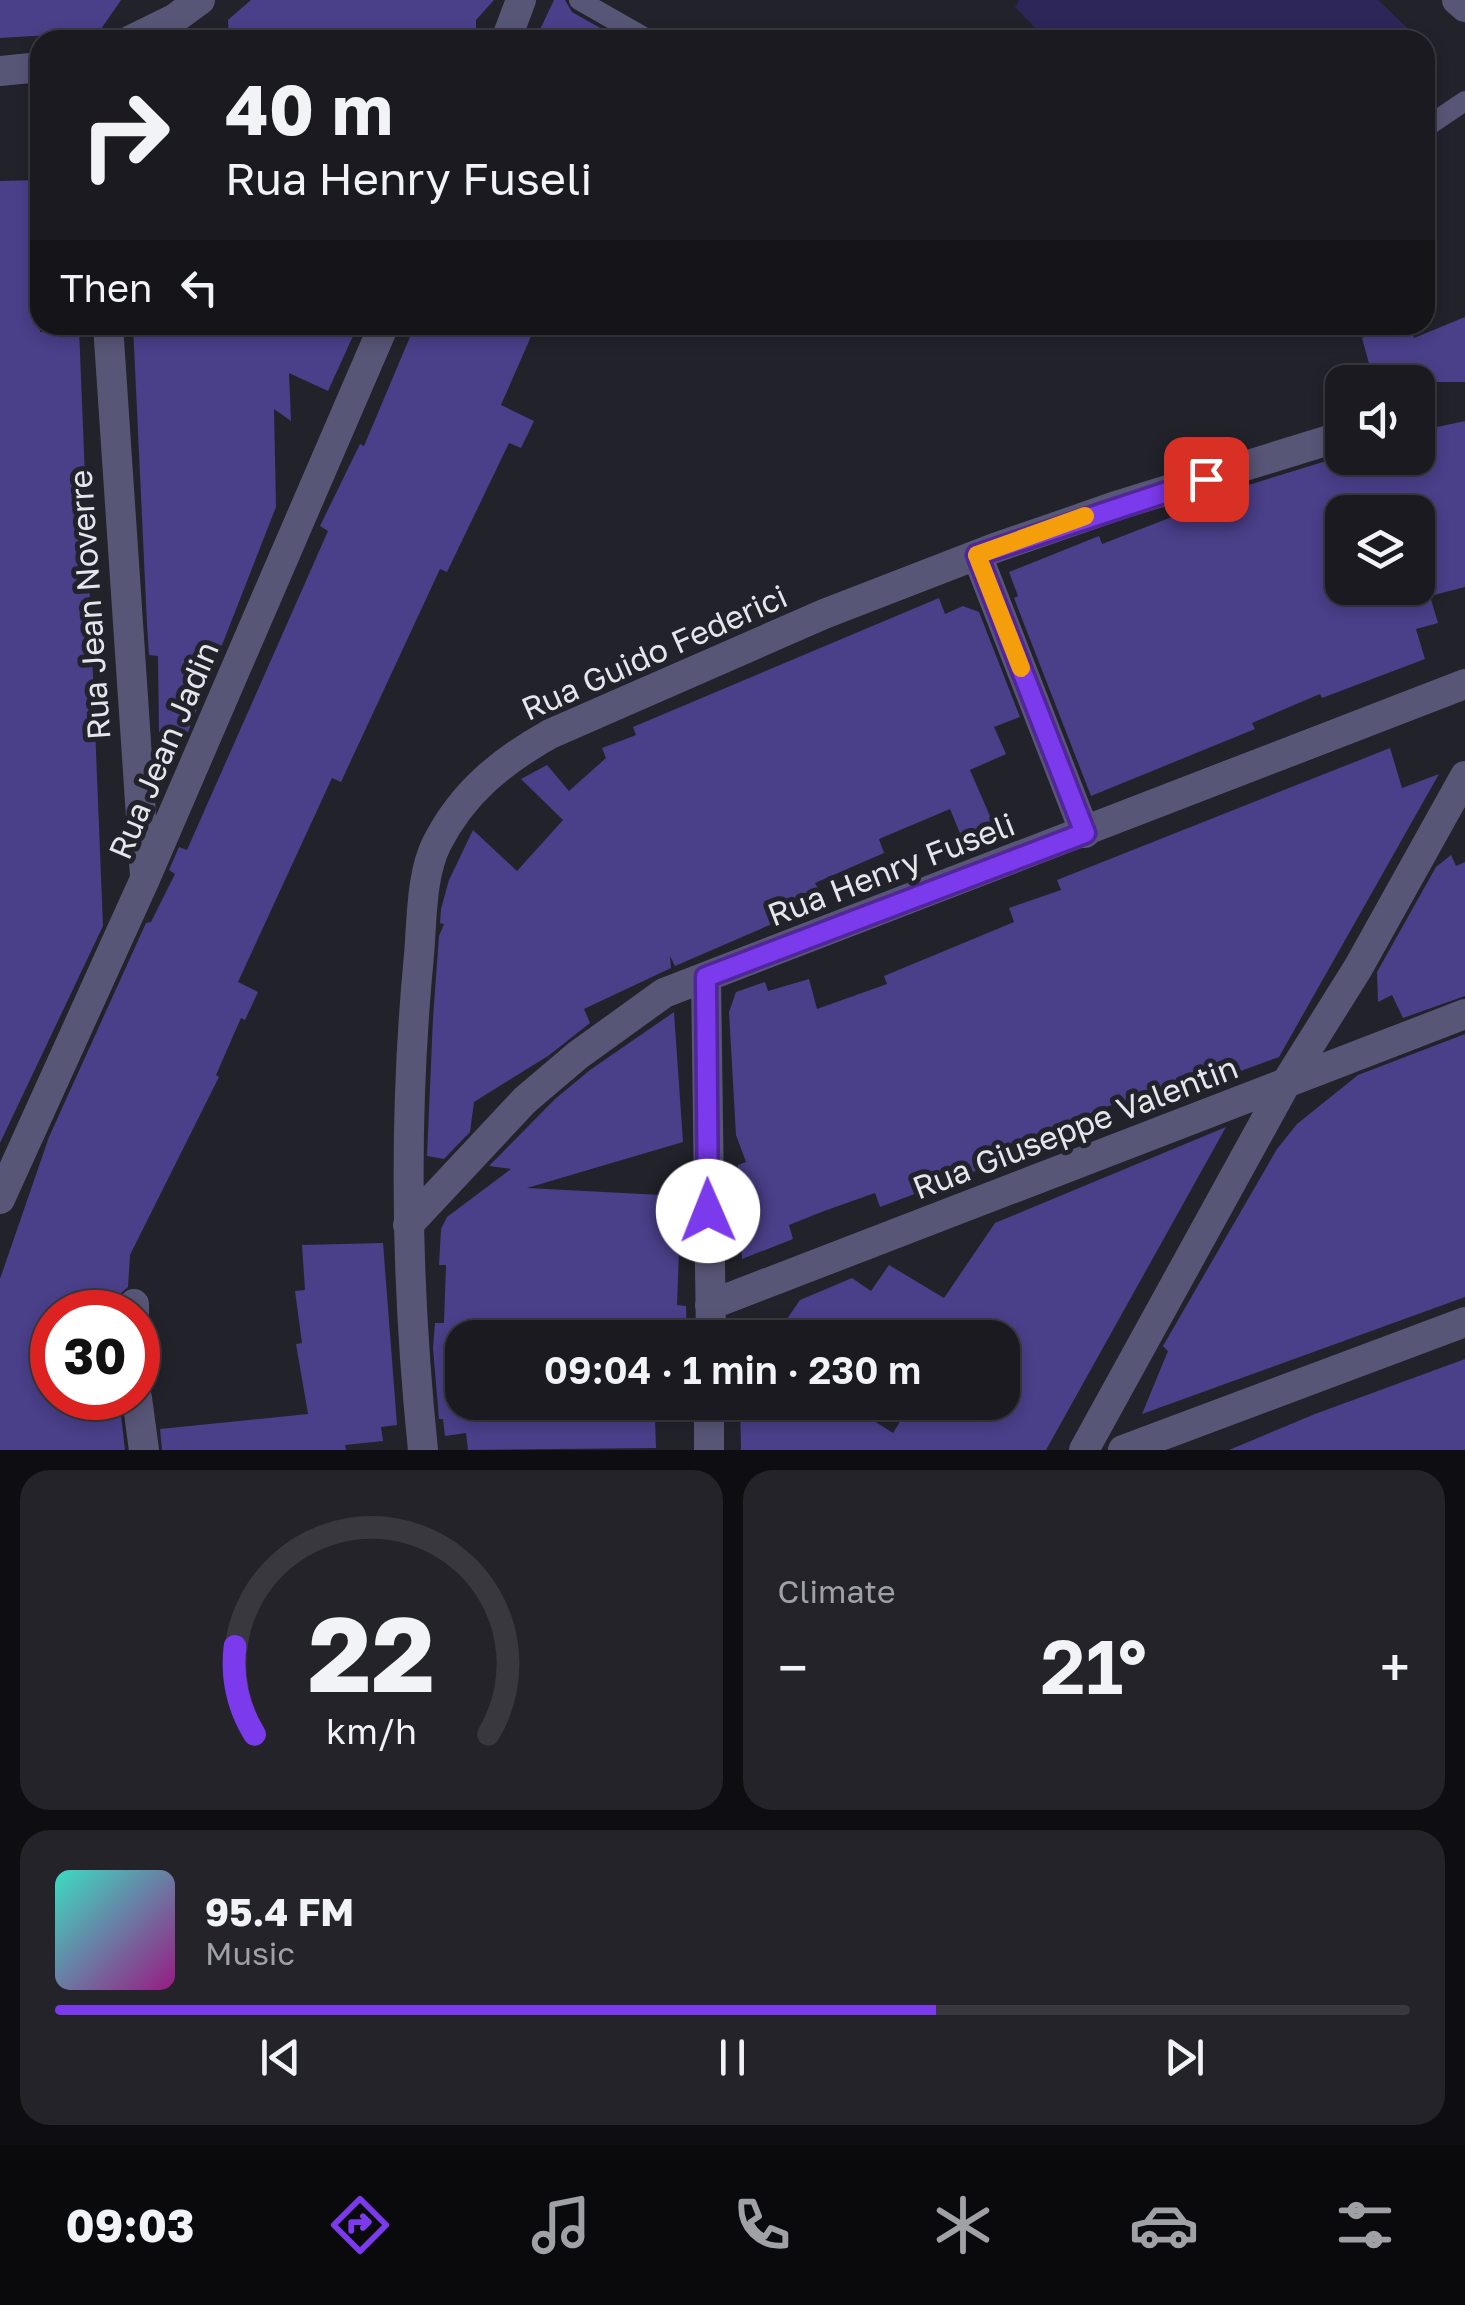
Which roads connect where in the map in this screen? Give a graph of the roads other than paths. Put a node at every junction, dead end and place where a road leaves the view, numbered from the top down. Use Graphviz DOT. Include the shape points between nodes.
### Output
graph roads {
  1 [pos="200,0"];
  2 [pos="521,0"];
  3 [pos="579,0"];
  4 [pos="1457,0"];
  5 [pos="1465,6"];
  6 [pos="151,30"];
  7 [pos="510,30"];
  8 [pos="632,30"];
  9 [pos="30,68"];
  10 [pos="0,71"];
  11 [pos="1465,101"];
  12 [pos="1435,121"];
  13 [pos="109,335"];
  14 [pos="380,335"];
  15 [pos="1325,441"];
  16 [pos="977,555"];
  17 [pos="1465,684"];
  18 [pos="1465,776"];
  19 [pos="1085,833"];
  20 [pos="146,880"];
  21 [pos="706,977"];
  22 [pos="1465,1014"];
  23 [pos="1286,1082"];
  24 [pos="0,1199"];
  25 [pos="408,1225"];
  26 [pos="710,1305"];
  27 [pos="710,1320"];
  28 [pos="1465,1322"];
  29 [pos="140,1420"];
  30 [pos="709,1420"];
  31 [pos="144,1450"];
  32 [pos="424,1450"];
  33 [pos="709,1450"];
  34 [pos="1084,1450"];
  35 [pos="1123,1450"];
  1 -- 6 [label="street"];
  2 -- 7 [label="street"];
  3 -- 8 [label="lane"];
  4 -- 5 [label="street"];
  9 -- 10 [label="street"];
  11 -- 12 [label="lane"];
  13 -- 20 [label="street, Rua Jean Noverre"];
  14 -- 20 [label="street, Rua Jean Jadin"];
  15 -- 16 [label="street, Rua Guido Federici"];
  16 -- 19 [label="street"];
  16 -- 25 [label="street, Rua Guido Federici" via="550,734 476,786 434,846 426,887 411,1034"];
  17 -- 19 [label="street, Rua Henry Fuseli"];
  18 -- 23 [label="street"];
  19 -- 21 [label="street, Rua Henry Fuseli"];
  20 -- 24 [label="street, Rua Jean Jadin"];
  21 -- 25 [label="street, Rua Henry Fuseli" via="664,994 538,1088"];
  21 -- 26 [label="street"];
  22 -- 23 [label="street, Rua Giuseppe Valentin"];
  23 -- 26 [label="street, Rua Giuseppe Valentin"];
  23 -- 34 [label="street"];
  25 -- 32 [label="street, Rua Guido Federici"];
  26 -- 27 [label="street"];
  28 -- 35 [label="street"];
  29 -- 31 [label="street"];
  30 -- 33 [label="street"];
}
